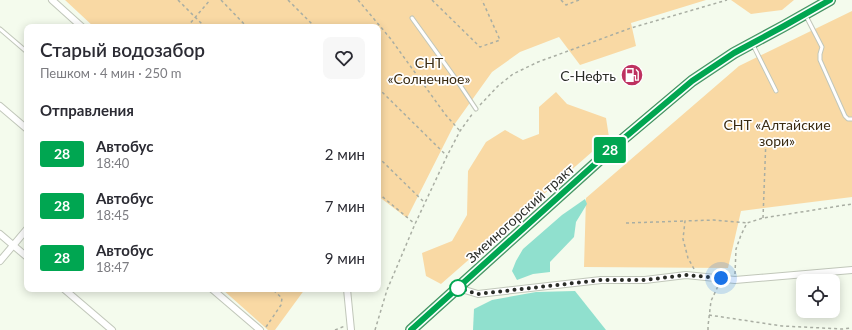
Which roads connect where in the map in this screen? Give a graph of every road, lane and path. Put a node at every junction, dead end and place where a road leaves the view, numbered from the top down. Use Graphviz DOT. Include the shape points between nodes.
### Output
graph roads {
  1 [pos="52,0"];
  2 [pos="178,0"];
  3 [pos="210,0"];
  4 [pos="221,0"];
  5 [pos="288,0"];
  6 [pos="358,0"];
  7 [pos="432,0"];
  8 [pos="482,0"];
  9 [pos="562,0"];
  10 [pos="580,0"];
  11 [pos="727,0"];
  12 [pos="830,0"];
  13 [pos="806,14"];
  14 [pos="196,18"];
  15 [pos="412,18"];
  16 [pos="79,24"];
  17 [pos="190,24"];
  18 [pos="202,24"];
  19 [pos="245,24"];
  20 [pos="312,24"];
  21 [pos="378,24"];
  22 [pos="381,27"];
  23 [pos="0,29"];
  24 [pos="752,43"];
  25 [pos="24,49"];
  26 [pos="381,91"];
  27 [pos="776,91"];
  28 [pos="0,106"];
  29 [pos="476,109"];
  30 [pos="852,119"];
  31 [pos="24,126"];
  32 [pos="460,131"];
  33 [pos="766,138"];
  34 [pos="447,156"];
  35 [pos="381,160"];
  36 [pos="381,196"];
  37 [pos="425,203"];
  38 [pos="852,204"];
  39 [pos="763,218"];
  40 [pos="685,221"];
  41 [pos="626,223"];
  42 [pos="746,223"];
  43 [pos="415,224"];
  44 [pos="24,232"];
  45 [pos="0,234"];
  46 [pos="13,245"];
  47 [pos="24,254"];
  48 [pos="0,261"];
  49 [pos="852,270"];
  50 [pos="700,277"];
  51 [pos="721,278"];
  52 [pos="735,280"];
  53 [pos="458,288"];
  54 [pos="68,292"];
  55 [pos="216,292"];
  56 [pos="275,292"];
  57 [pos="347,292"];
  58 [pos="709,316"];
  59 [pos="351,327"];
  60 [pos="852,328"];
  61 [pos="112,330"];
  62 [pos="260,330"];
  63 [pos="264,330"];
  64 [pos="335,330"];
  65 [pos="375,330"];
  66 [pos="411,330"];
  67 [pos="708,330"];
  1 -- 16 [label="street"];
  2 -- 14 [label="path"];
  3 -- 14 [label="path"];
  4 -- 19 [label="path"];
  5 -- 20 [label="path"];
  6 -- 21 [label="path"];
  7 -- 8 [label="path" via="480,48 500,40"];
  9 -- 10 [label="path" via="566,5"];
  11 -- 29 [label="path" via="631,28 538,62 513,74"];
  12 -- 13 [label="highway, Змеиногорский тракт"];
  13 -- 24 [label="highway, Змеиногорский тракт"];
  13 -- 30 [label="lane" via="822,47 820,60 845,116"];
  14 -- 17 [label="path"];
  14 -- 18 [label="path"];
  15 -- 29 [label="lane"];
  22 -- 32 [label="path"];
  23 -- 25 [label="lane"];
  24 -- 27 [label="lane"];
  24 -- 53 [label="highway, Змеиногорский тракт" via="692,81 616,145"];
  26 -- 34 [label="path"];
  28 -- 31 [label="street"];
  29 -- 32 [label="path"];
  32 -- 34 [label="path"];
  33 -- 39 [label="path"];
  34 -- 37 [label="path"];
  35 -- 37 [label="path"];
  36 -- 43 [label="path"];
  37 -- 43 [label="path"];
  38 -- 39 [label="path"];
  39 -- 42 [label="path"];
  40 -- 41 [label="path"];
  40 -- 42 [label="path"];
  40 -- 50 [label="path" via="683,239 688,258"];
  42 -- 52 [label="path" via="736,249"];
  43 -- 65 [label="path" via="387,290"];
  44 -- 46 [label="street"];
  45 -- 46 [label="street"];
  46 -- 47 [label="street"];
  46 -- 48 [label="street"];
  49 -- 52 [label="street"];
  50 -- 51 [label="street"];
  50 -- 53 [label="street" via="686,275 645,280 601,280 478,294"];
  51 -- 52 [label="street"];
  51 -- 58 [label="path" via="711,301"];
  53 -- 66 [label="highway, Змеиногорский тракт"];
  54 -- 61 [label="street"];
  55 -- 62 [label="street"];
  56 -- 63 [label="path" via="282,298 281,305"];
  57 -- 59 [label="street"];
  58 -- 60 [label="path" via="782,326"];
  58 -- 67 [label="path"];
  59 -- 64 [label="path"];
}
